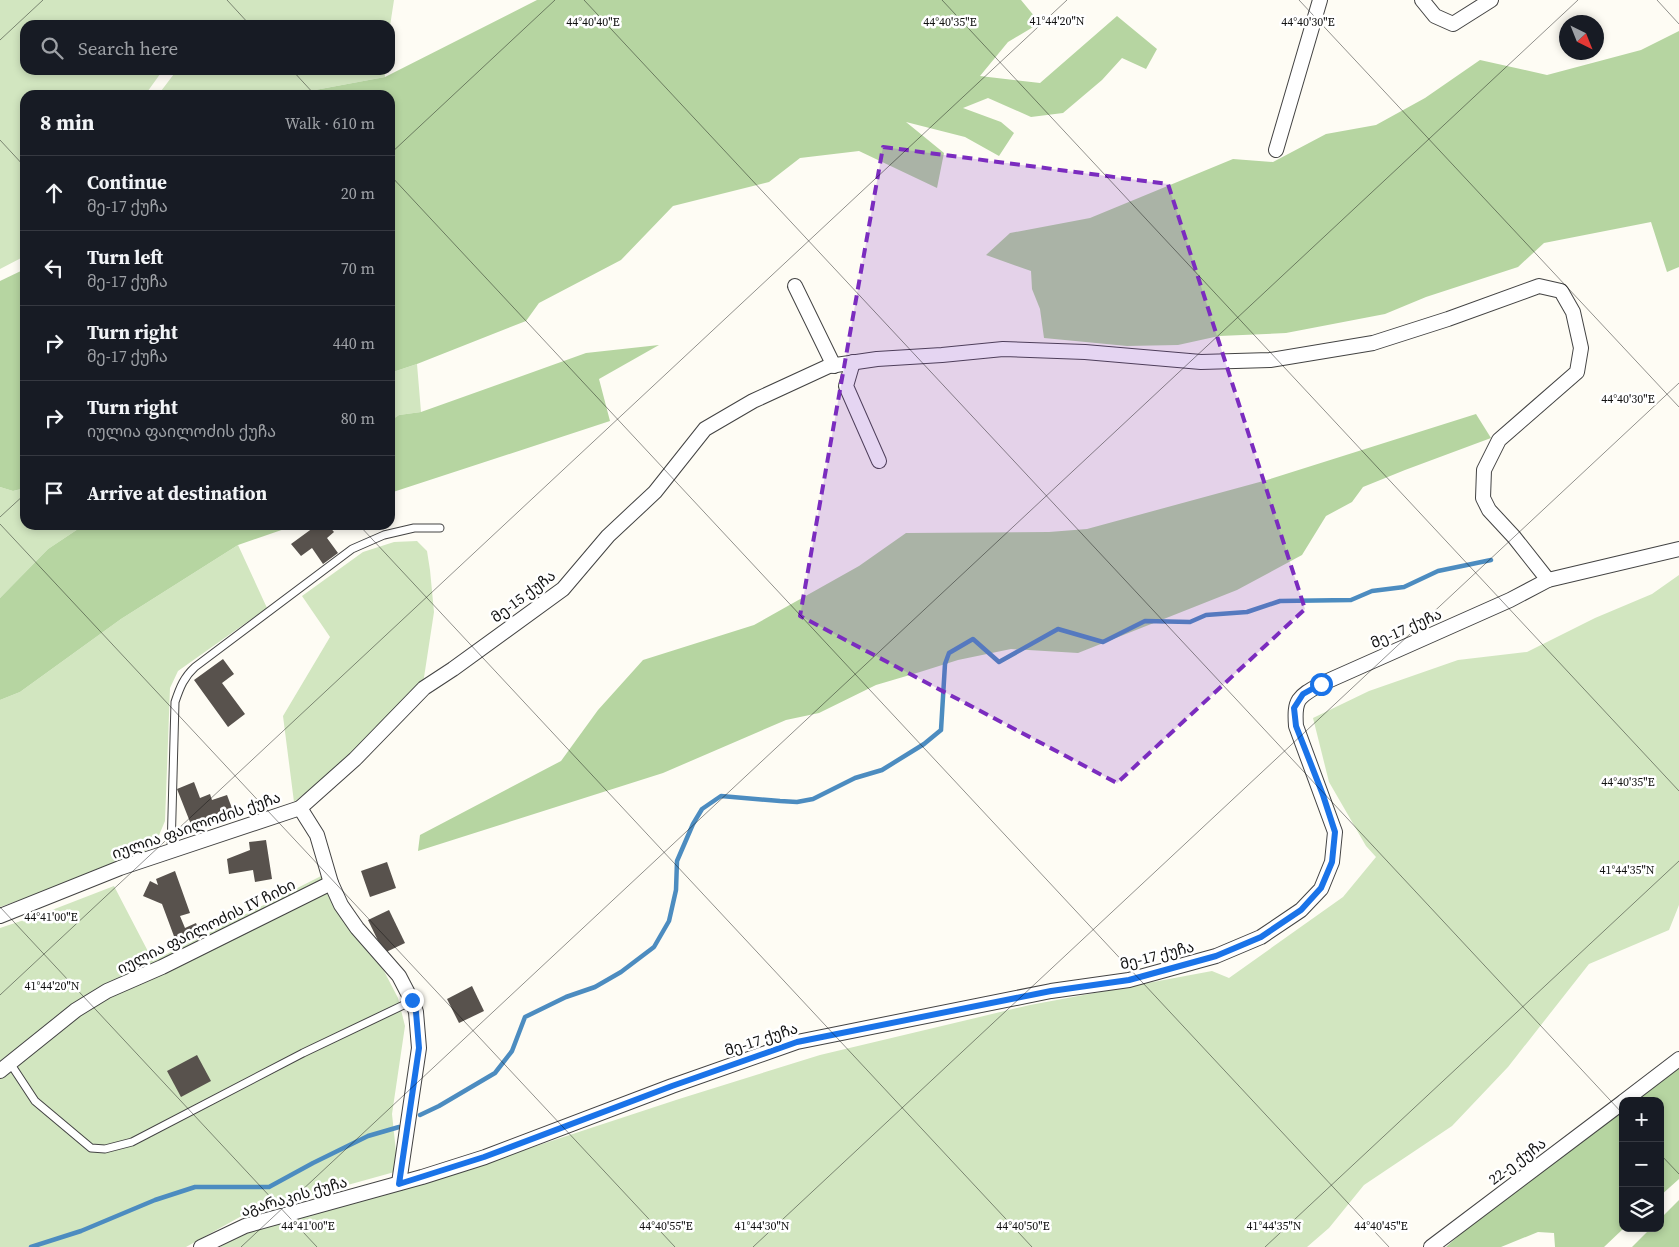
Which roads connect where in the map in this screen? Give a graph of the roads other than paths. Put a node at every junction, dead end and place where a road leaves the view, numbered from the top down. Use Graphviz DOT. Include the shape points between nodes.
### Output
graph roads {
  1 [pos="1320,0"];
  2 [pos="1422,0"];
  3 [pos="1491,0"];
  4 [pos="1276,150"];
  5 [pos="795,286"];
  6 [pos="853,362"];
  7 [pos="834,366"];
  8 [pos="878,461"];
  9 [pos="440,528"];
  10 [pos="1679,549"];
  11 [pos="1548,580"];
  12 [pos="300,808"];
  13 [pos="171,851"];
  14 [pos="331,884"];
  15 [pos="0,916"];
  16 [pos="412,1000"];
  17 [pos="1679,1059"];
  18 [pos="5,1067"];
  19 [pos="1628,1097"];
  20 [pos="1619,1104"];
  21 [pos="399,1184"];
  22 [pos="201,1247"];
  23 [pos="1431,1247"];
  1 -- 4 [label="street"];
  2 -- 3 [label="street" via="1435,16 1453,24"];
  5 -- 7 [label="street"];
  6 -- 7 [label="street, მე-15 ქუჩა"];
  6 -- 8 [label="street" via="846,386"];
  6 -- 11 [label="street, მე-15 ქუჩა" via="1003,349 1202,362 1270,360 1373,343 1539,286 1561,291 1574,312 1581,348 1577,372 1499,440 1484,470 1483,498 1489,510"];
  7 -- 12 [label="street, მე-15 ქუჩა" via="753,401 705,429 655,492 608,536 563,589 424,688 355,759"];
  9 -- 13 [label="lane" via="414,528 384,535 352,549 186,675 175,702"];
  10 -- 11 [label="street, მე-17 ქუჩა"];
  11 -- 21 [label="street, მე-17 ქუჩა" via="1303,694 1294,708 1296,726 1335,832 1332,862 1321,888 1301,910 1261,937 1216,956 1129,980 1051,991 797,1042 484,1157"];
  12 -- 13 [label="street, იულია ფაილოძის ქუჩა"];
  12 -- 14 [label="street, იულია ფაილოძის ქუჩა" via="317,836"];
  13 -- 15 [label="street, იულია ფაილოძის ქუჩა"];
  14 -- 16 [label="street, იულია ფაილოძის ქუჩა" via="357,928 399,976"];
  14 -- 18 [label="street, იულია ფაილოძის IV ჩიხი" via="107,991 76,1010"];
  16 -- 18 [label="lane" via="132,1142 105,1149 91,1148 35,1101"];
  16 -- 21 [label="street, იულია ფაილოძის ქუჩა" via="419,1048"];
  17 -- 19 [label="street, 22-ე ქუჩა"];
  20 -- 23 [label="street, 22-ე ქუჩა"];
  21 -- 22 [label="street, აგარაკის ქუჩა" via="245,1226"];
}
